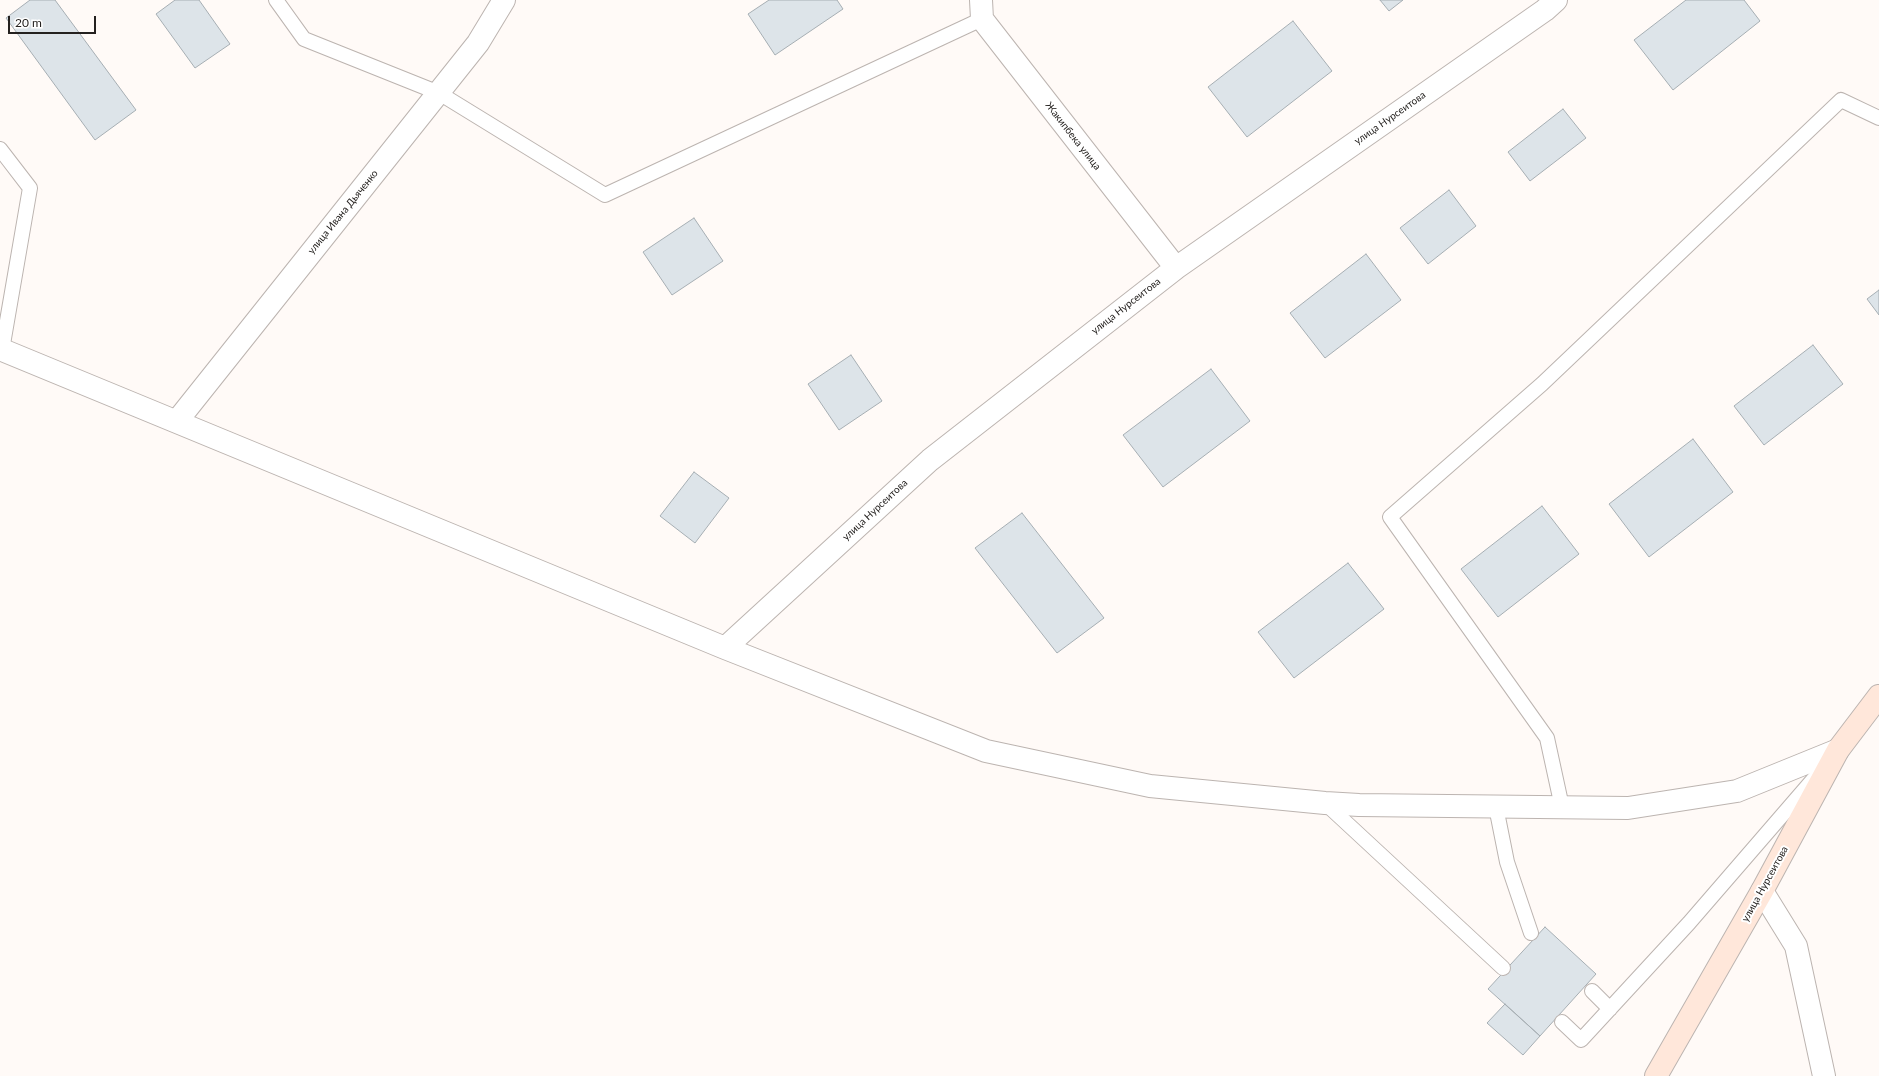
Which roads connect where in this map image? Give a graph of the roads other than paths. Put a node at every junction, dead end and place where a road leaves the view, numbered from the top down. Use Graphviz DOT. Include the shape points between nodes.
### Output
graph roads {
  1 [pos="276,0"];
  2 [pos="504,0"];
  3 [pos="1556,0"];
  4 [pos="982,9"];
  5 [pos="439,93"];
  6 [pos="1879,118"];
  7 [pos="0,150"];
  8 [pos="1176,268"];
  9 [pos="1,349"];
  10 [pos="177,421"];
  11 [pos="725,648"];
  12 [pos="1879,696"];
  13 [pos="1838,750"];
  14 [pos="1325,802"];
  15 [pos="1496,806"];
  16 [pos="1562,807"];
  17 [pos="1762,891"];
  18 [pos="1531,933"];
  19 [pos="1503,968"];
  20 [pos="1592,991"];
  21 [pos="1610,1009"];
  22 [pos="1562,1022"];
  23 [pos="1656,1076"];
  24 [pos="1824,1076"];
  1 -- 5 [label="lane" via="304,39"];
  2 -- 5 [label="street, улица Ивана Дьяченко" via="478,43"];
  3 -- 8 [label="street, улица Нурсеитова"];
  4 -- 5 [label="lane" via="605,195"];
  4 -- 8 [label="street, Жакипбека улица"];
  5 -- 10 [label="street, улица Ивана Дьяченко"];
  6 -- 16 [label="lane" via="1841,100 1542,384 1390,517 1548,738"];
  7 -- 9 [label="lane" via="30,188"];
  8 -- 11 [label="street, улица Нурсеитова" via="930,460"];
  9 -- 10 [label="street"];
  10 -- 11 [label="street"];
  11 -- 14 [label="street" via="986,751 1150,786"];
  12 -- 13 [label="main road, улица Нурсеитова"];
  13 -- 16 [label="street" via="1737,791 1628,808"];
  13 -- 17 [label="main road, улица Нурсеитова"];
  13 -- 21 [label="lane" via="1689,923"];
  14 -- 15 [label="street" via="1359,806"];
  14 -- 19 [label="lane"];
  15 -- 16 [label="street"];
  15 -- 18 [label="lane" via="1508,862"];
  17 -- 23 [label="main road, улица Нурсеитова"];
  17 -- 24 [label="street" via="1796,946"];
  20 -- 21 [label="lane"];
  21 -- 22 [label="lane" via="1581,1040"];
}
